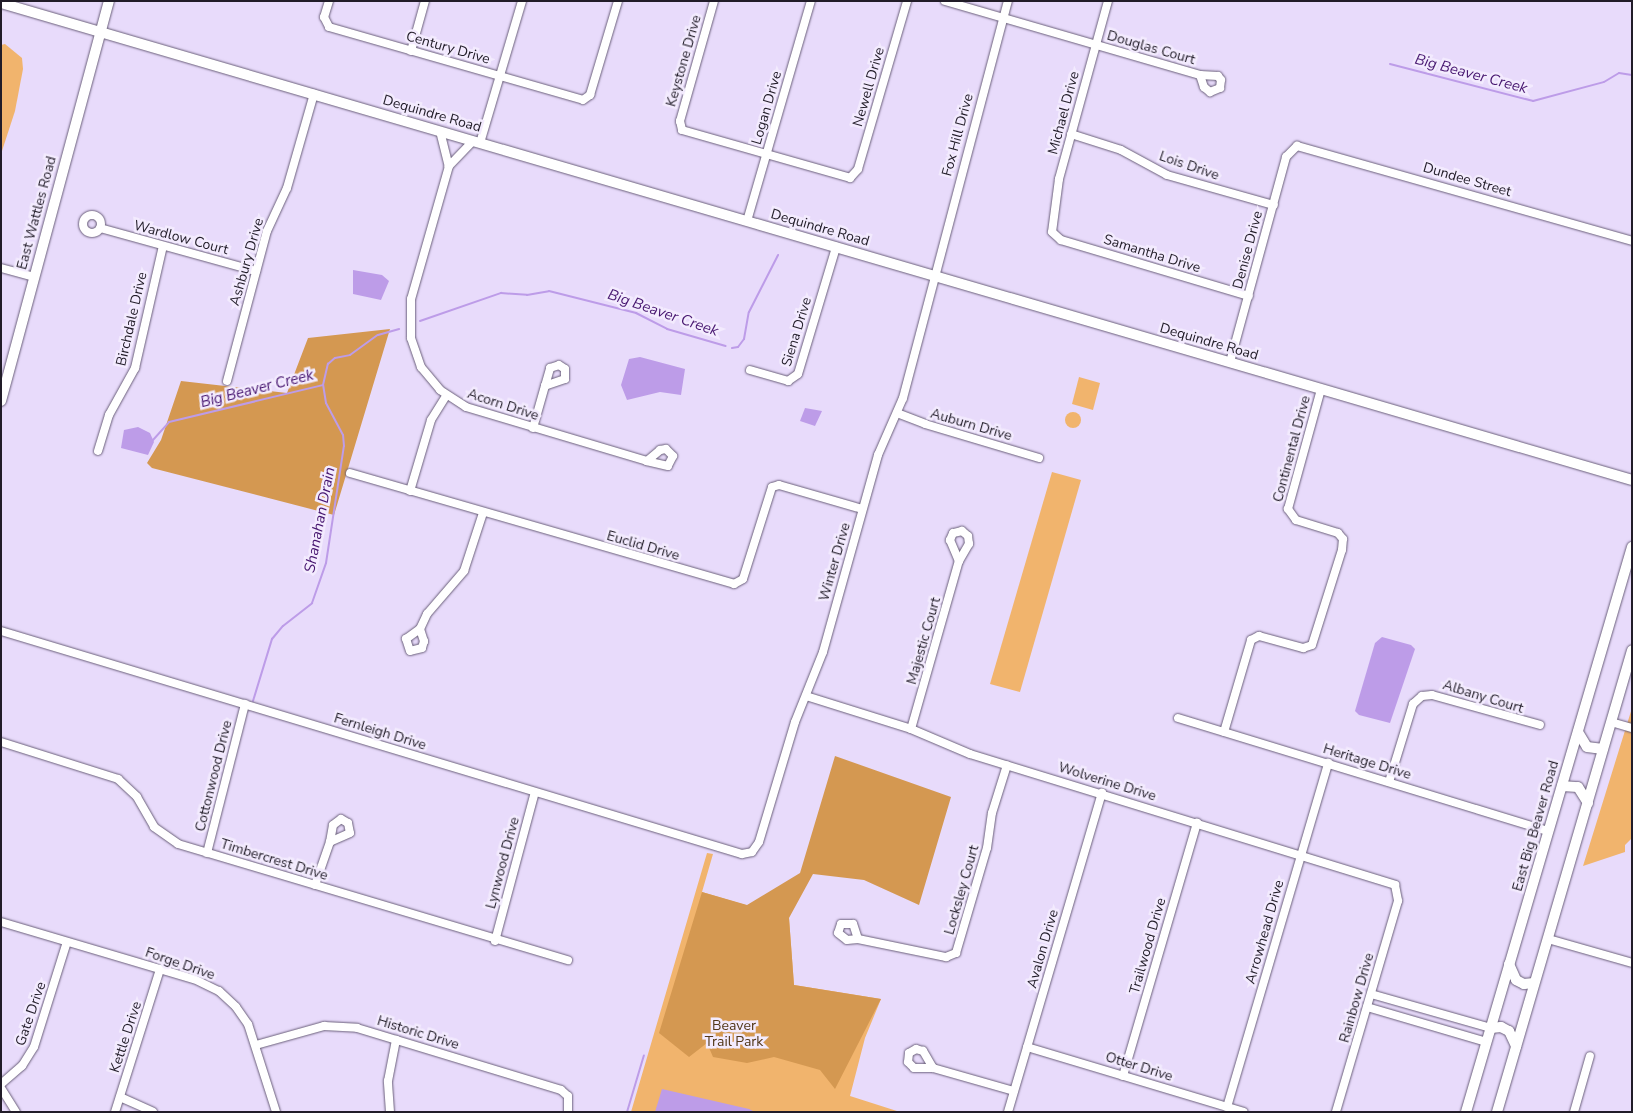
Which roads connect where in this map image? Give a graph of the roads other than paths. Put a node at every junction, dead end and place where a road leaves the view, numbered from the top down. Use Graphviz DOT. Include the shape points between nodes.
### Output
graph roads {
  1 [pos="109,1"];
  2 [pos="329,1"];
  3 [pos="425,1"];
  4 [pos="522,1"];
  5 [pos="618,1"];
  6 [pos="714,1"];
  7 [pos="811,1"];
  8 [pos="907,1"];
  9 [pos="945,1"];
  10 [pos="1008,1"];
  11 [pos="1108,1"];
  12 [pos="1,2"];
  13 [pos="1003,20"];
  14 [pos="100,32"];
  15 [pos="1096,45"];
  16 [pos="411,51"];
  17 [pos="1200,75"];
  18 [pos="500,77"];
  19 [pos="314,94"];
  20 [pos="440,131"];
  21 [pos="1071,134"];
  22 [pos="477,142"];
  23 [pos="1294,147"];
  24 [pos="766,155"];
  25 [pos="449,166"];
  26 [pos="1274,205"];
  27 [pos="747,221"];
  28 [pos="100,228"];
  29 [pos="1052,232"];
  30 [pos="1632,241"];
  31 [pos="163,246"];
  32 [pos="836,247"];
  33 [pos="1,268"];
  34 [pos="256,271"];
  35 [pos="935,276"];
  36 [pos="34,277"];
  37 [pos="1249,296"];
  38 [pos="1230,362"];
  39 [pos="750,370"];
  40 [pos="227,381"];
  41 [pos="545,386"];
  42 [pos="1321,389"];
  43 [pos="446,396"];
  44 [pos="1,400"];
  45 [pos="897,413"];
  46 [pos="533,428"];
  47 [pos="98,451"];
  48 [pos="1039,458"];
  49 [pos="647,461"];
  50 [pos="350,474"];
  51 [pos="1632,480"];
  52 [pos="410,491"];
  53 [pos="862,509"];
  54 [pos="483,513"];
  55 [pos="1632,547"];
  56 [pos="959,561"];
  57 [pos="420,629"];
  58 [pos="1,632"];
  59 [pos="1632,650"];
  60 [pos="806,696"];
  61 [pos="245,704"];
  62 [pos="1178,718"];
  63 [pos="1611,722"];
  64 [pos="1540,725"];
  65 [pos="1632,728"];
  66 [pos="911,729"];
  67 [pos="1224,732"];
  68 [pos="1578,732"];
  69 [pos="1,742"];
  70 [pos="1603,749"];
  71 [pos="1328,763"];
  72 [pos="1007,765"];
  73 [pos="1389,782"];
  74 [pos="1562,786"];
  75 [pos="535,792"];
  76 [pos="1102,793"];
  77 [pos="1588,803"];
  78 [pos="1198,823"];
  79 [pos="1548,831"];
  80 [pos="330,842"];
  81 [pos="752,852"];
  82 [pos="207,853"];
  83 [pos="1301,854"];
  84 [pos="315,885"];
  85 [pos="1399,891"];
  86 [pos="1,922"];
  87 [pos="858,939"];
  88 [pos="1548,939"];
  89 [pos="495,941"];
  90 [pos="67,942"];
  91 [pos="568,960"];
  92 [pos="1632,963"];
  93 [pos="1509,964"];
  94 [pos="160,969"];
  95 [pos="1534,983"];
  96 [pos="1371,994"];
  97 [pos="1367,1007"];
  98 [pos="1440,1014"];
  99 [pos="1436,1028"];
  100 [pos="1491,1028"];
  101 [pos="396,1040"];
  102 [pos="1487,1042"];
  103 [pos="256,1045"];
  104 [pos="1516,1046"];
  105 [pos="1027,1047"];
  106 [pos="1590,1056"];
  107 [pos="933,1068"];
  108 [pos="1123,1076"];
  109 [pos="1,1084"];
  110 [pos="1,1088"];
  111 [pos="1014,1091"];
  112 [pos="120,1097"];
  113 [pos="1227,1107"];
  114 [pos="16,1112"];
  115 [pos="115,1112"];
  116 [pos="153,1112"];
  117 [pos="276,1112"];
  118 [pos="390,1112"];
  119 [pos="568,1112"];
  120 [pos="1008,1112"];
  121 [pos="1243,1112"];
  122 [pos="1336,1112"];
  123 [pos="1466,1112"];
  124 [pos="1497,1112"];
  125 [pos="1574,1112"];
  1 -- 14 [label="main road, East Wattles Road"];
  2 -- 16 [label="street, Century Drive" via="324,17 330,27"];
  3 -- 16 [label="street"];
  4 -- 18 [label="street"];
  5 -- 18 [label="street, Century Drive" via="590,95 586,99"];
  6 -- 24 [label="street, Keystone Drive" via="680,127"];
  7 -- 24 [label="street, Logan Drive"];
  8 -- 24 [label="street, Newell Drive" via="853,178"];
  9 -- 13 [label="street, Douglas Court"];
  10 -- 13 [label="street, Fox Hill Drive"];
  11 -- 15 [label="street, Michael Drive"];
  12 -- 14 [label="main road, Dequindre Road"];
  13 -- 15 [label="street, Douglas Court"];
  13 -- 35 [label="street, Fox Hill Drive"];
  14 -- 19 [label="main road, Dequindre Road"];
  14 -- 36 [label="main road, East Wattles Road"];
  15 -- 17 [label="street, Douglas Court"];
  15 -- 21 [label="street, Michael Drive"];
  16 -- 18 [label="street, Century Drive"];
  18 -- 22 [label="street"];
  19 -- 20 [label="main road, Dequindre Road"];
  19 -- 34 [label="street, Ashbury Drive" via="287,188 267,232"];
  20 -- 22 [label="main road, Dequindre Road"];
  20 -- 25 [label="street"];
  21 -- 26 [label="street, Lois Drive" via="1121,150 1167,175"];
  21 -- 29 [label="street, Michael Drive" via="1054,197"];
  22 -- 25 [label="street, Acorn Drive"];
  22 -- 27 [label="main road, Dequindre Road"];
  23 -- 26 [label="street, Denise Drive" via="1286,157"];
  23 -- 30 [label="street, Dundee Street" via="1311,147"];
  24 -- 27 [label="street, Logan Drive"];
  25 -- 43 [label="street, Acorn Drive" via="413,292 409,322 413,347 421,367"];
  26 -- 37 [label="street, Denise Drive"];
  27 -- 32 [label="main road, Dequindre Road"];
  28 -- 31 [label="street, Wardlow Court"];
  29 -- 37 [label="street, Samantha Drive" via="1061,240"];
  31 -- 34 [label="street, Wardlow Court"];
  31 -- 47 [label="street, Birchdale Drive" via="135,368 109,415"];
  32 -- 35 [label="main road, Dequindre Road"];
  32 -- 39 [label="street, Siena Drive" via="798,374 792,380 786,380"];
  33 -- 36 [label="street"];
  34 -- 40 [label="street, Ashbury Drive"];
  35 -- 38 [label="main road, Dequindre Road"];
  35 -- 45 [label="street, Winter Drive"];
  36 -- 44 [label="main road, East Wattles Road"];
  37 -- 38 [label="street, Denise Drive"];
  38 -- 42 [label="main road, Dequindre Road"];
  41 -- 46 [label="street"];
  42 -- 51 [label="main road, Dequindre Road"];
  42 -- 67 [label="street, Continental Drive" via="1288,510 1296,520 1338,533 1343,539 1342,550 1312,645 1303,648 1259,636 1251,640"];
  43 -- 46 [label="street, Acorn Drive" via="475,411"];
  43 -- 52 [label="street" via="431,420"];
  45 -- 48 [label="street, Auburn Drive"];
  45 -- 53 [label="street, Winter Drive" via="881,447"];
  46 -- 49 [label="street, Acorn Drive"];
  50 -- 52 [label="street, Euclid Drive"];
  52 -- 54 [label="street, Euclid Drive"];
  53 -- 54 [label="street, Euclid Drive" via="779,485 772,487 743,579 734,584"];
  53 -- 60 [label="street, Winter Drive" via="823,652"];
  54 -- 57 [label="street" via="464,571 427,614"];
  55 -- 68 [label="main road, East Big Beaver Road"];
  56 -- 66 [label="street, Majestic Court"];
  58 -- 61 [label="street, Fernleigh Drive"];
  59 -- 63 [label="main road"];
  60 -- 66 [label="street, Wolverine Drive"];
  60 -- 81 [label="street, Winter Drive" via="759,842"];
  61 -- 75 [label="street, Fernleigh Drive"];
  61 -- 82 [label="street, Cottonwood Drive"];
  62 -- 67 [label="street, Heritage Drive"];
  63 -- 65 [label="street"];
  63 -- 70 [label="main road"];
  64 -- 73 [label="street, Albany Court" via="1432,695 1422,696 1413,704"];
  66 -- 72 [label="street, Wolverine Drive" via="957,750"];
  67 -- 71 [label="street, Heritage Drive"];
  68 -- 70 [label="main road" via="1587,747"];
  68 -- 74 [label="main road, East Big Beaver Road"];
  69 -- 82 [label="street, Timbercrest Drive" via="118,779 137,797 148,820 160,833 178,844"];
  70 -- 77 [label="main road"];
  71 -- 73 [label="street, Heritage Drive"];
  71 -- 83 [label="street, Arrowhead Drive"];
  72 -- 76 [label="street, Wolverine Drive"];
  72 -- 87 [label="street, Locksley Court" via="956,953 946,957"];
  73 -- 79 [label="street, Heritage Drive"];
  74 -- 77 [label="main road" via="1578,787"];
  74 -- 79 [label="main road, East Big Beaver Road"];
  75 -- 81 [label="street, Fernleigh Drive" via="742,854"];
  75 -- 89 [label="street, Lynwood Drive"];
  76 -- 78 [label="street, Wolverine Drive"];
  76 -- 105 [label="street, Avalon Drive"];
  77 -- 88 [label="main road"];
  78 -- 83 [label="street, Wolverine Drive"];
  78 -- 108 [label="street, Trailwood Drive"];
  79 -- 93 [label="main road, East Big Beaver Road"];
  80 -- 84 [label="street"];
  82 -- 84 [label="street, Timbercrest Drive"];
  83 -- 85 [label="street, Wolverine Drive" via="1386,880"];
  83 -- 113 [label="street, Arrowhead Drive"];
  84 -- 89 [label="street, Timbercrest Drive"];
  85 -- 96 [label="street, Rainbow Drive"];
  86 -- 90 [label="street, Forge Drive"];
  88 -- 92 [label="street"];
  88 -- 95 [label="main road"];
  89 -- 91 [label="street, Timbercrest Drive"];
  90 -- 94 [label="street, Forge Drive"];
  90 -- 109 [label="street, Gate Drive" via="34,1047 22,1066"];
  93 -- 95 [label="main road" via="1516,980 1524,984"];
  93 -- 100 [label="main road, East Big Beaver Road"];
  94 -- 103 [label="street, Forge Drive" via="202,982 225,996 243,1016"];
  94 -- 112 [label="street, Kettle Drive"];
  95 -- 104 [label="main road"];
  96 -- 97 [label="street, Rainbow Drive"];
  96 -- 98 [label="street"];
  97 -- 99 [label="street"];
  97 -- 122 [label="street, Rainbow Drive"];
  98 -- 99 [label="street"];
  98 -- 100 [label="street"];
  99 -- 102 [label="street"];
  100 -- 102 [label="main road, East Big Beaver Road"];
  100 -- 104 [label="main road" via="1501,1027 1509,1031"];
  101 -- 103 [label="street, Historic Drive" via="336,1026 312,1029"];
  101 -- 118 [label="street" via="389,1075"];
  101 -- 119 [label="street, Historic Drive" via="556,1088 568,1096"];
  102 -- 123 [label="main road, East Big Beaver Road"];
  103 -- 117 [label="street, Forge Drive"];
  104 -- 124 [label="main road"];
  105 -- 108 [label="street, Otter Drive"];
  105 -- 111 [label="street, Avalon Drive"];
  106 -- 125 [label="street"];
  107 -- 111 [label="street"];
  108 -- 113 [label="street, Otter Drive"];
  110 -- 114 [label="street"];
  111 -- 120 [label="street, Avalon Drive"];
  112 -- 115 [label="street, Kettle Drive"];
  112 -- 116 [label="street"];
  113 -- 121 [label="street, Otter Drive"];
}
